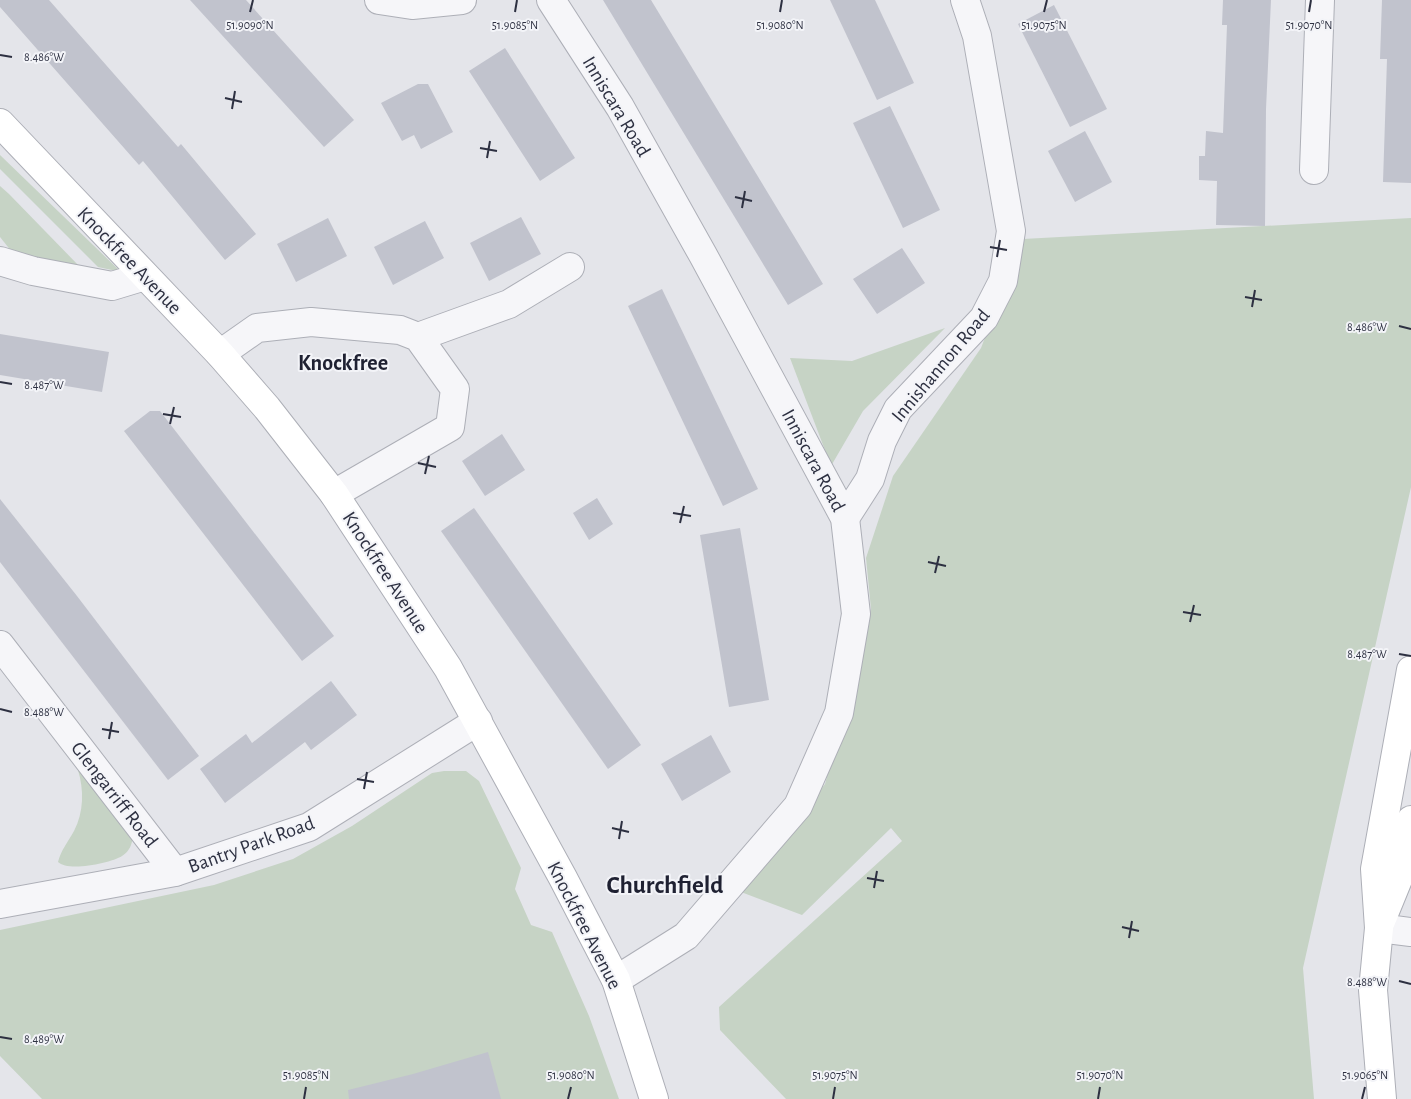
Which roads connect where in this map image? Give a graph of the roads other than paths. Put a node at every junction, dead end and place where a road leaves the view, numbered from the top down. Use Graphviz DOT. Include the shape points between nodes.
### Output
graph roads {
  1 [pos="379,0"];
  2 [pos="462,0"];
  3 [pos="551,0"];
  4 [pos="965,0"];
  5 [pos="1320,0"];
  6 [pos="0,123"];
  7 [pos="1314,170"];
  8 [pos="0,261"];
  9 [pos="570,267"];
  10 [pos="144,276"];
  11 [pos="418,337"];
  12 [pos="220,354"];
  13 [pos="334,494"];
  14 [pos="846,518"];
  15 [pos="0,645"];
  16 [pos="1411,670"];
  17 [pos="478,721"];
  18 [pos="1411,820"];
  19 [pos="175,872"];
  20 [pos="0,904"];
  21 [pos="1379,928"];
  22 [pos="1411,932"];
  23 [pos="616,980"];
  24 [pos="654,1099"];
  25 [pos="1382,1099"];
  1 -- 2 [label="street" via="412,5"];
  3 -- 14 [label="street, Inniscara Road" via="620,107"];
  4 -- 14 [label="street, Innishannon Road" via="977,36 1011,231 1003,281 984,318 898,409 882,441 870,479"];
  5 -- 7 [label="street"];
  6 -- 10 [label="street, Knockfree Avenue"];
  8 -- 10 [label="street" via="33,271 112,286"];
  9 -- 11 [label="street" via="508,304"];
  10 -- 12 [label="street, Knockfree Avenue"];
  11 -- 12 [label="street" via="400,330 311,322 257,328"];
  11 -- 13 [label="street" via="456,389 450,427"];
  12 -- 13 [label="street, Knockfree Avenue"];
  13 -- 17 [label="street, Knockfree Avenue" via="434,645"];
  14 -- 23 [label="street, Inniscara Road" via="856,614 839,713 798,806 686,936"];
  15 -- 19 [label="street, Glengarriff Road"];
  16 -- 21 [label="street" via="1375,868"];
  17 -- 19 [label="street, Bantry Park Road" via="309,827"];
  17 -- 23 [label="street, Knockfree Avenue"];
  18 -- 21 [label="street" via="1401,872"];
  19 -- 20 [label="street, Bantry Park Road"];
  21 -- 22 [label="street"];
  21 -- 25 [label="street" via="1374,990"];
  23 -- 24 [label="street, Knockfree Avenue"];
}
